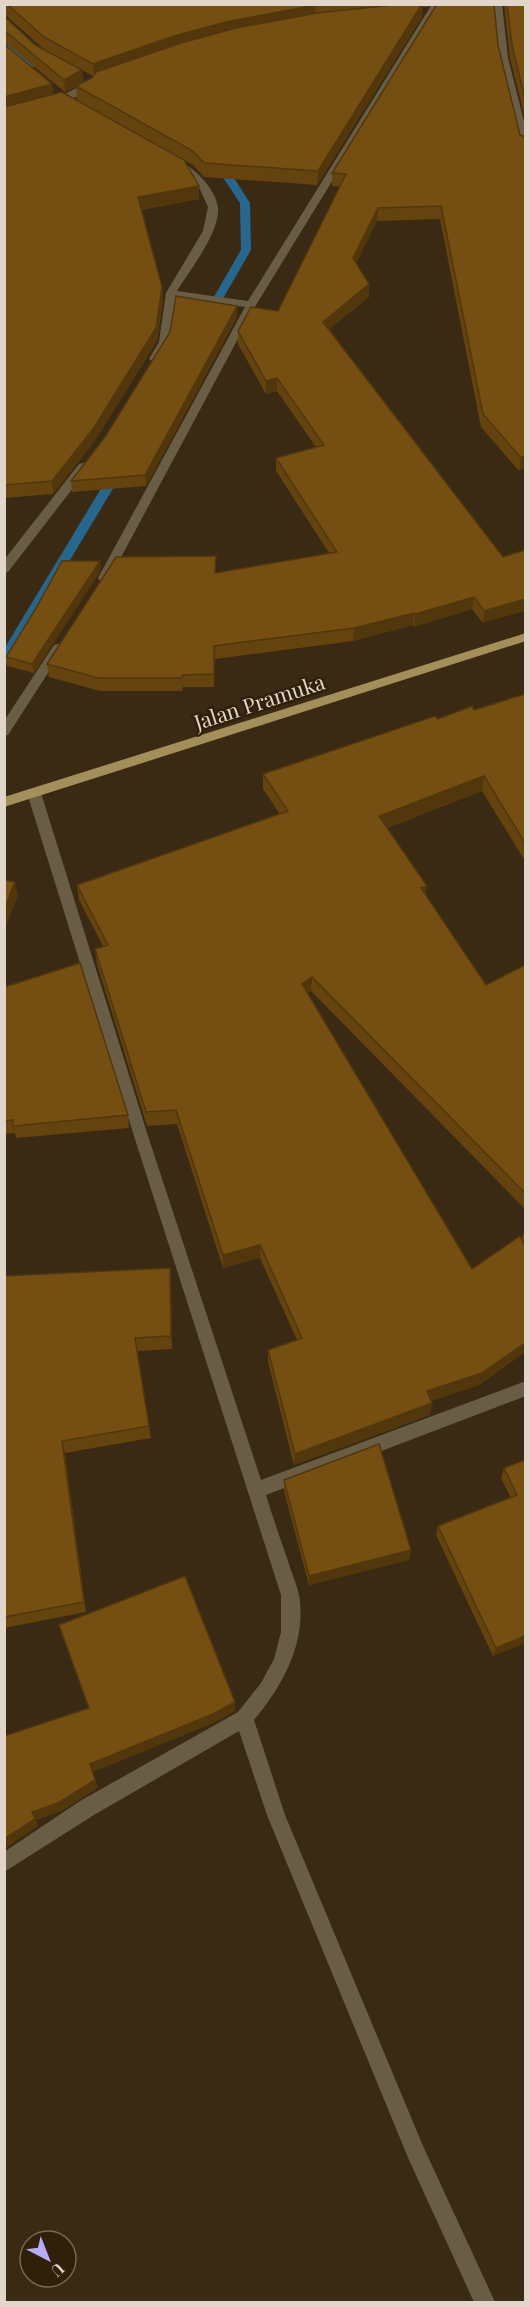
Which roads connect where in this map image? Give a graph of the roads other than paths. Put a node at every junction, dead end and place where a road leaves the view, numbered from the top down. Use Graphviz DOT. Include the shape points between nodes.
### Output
graph roads {
  1 [pos="498,4"];
  2 [pos="431,9"];
  3 [pos="82,77"];
  4 [pos="103,79"];
  5 [pos="91,85"];
  6 [pos="44,105"];
  7 [pos="525,147"];
  8 [pos="163,155"];
  9 [pos="176,293"];
  10 [pos="251,305"];
  11 [pos="147,370"];
  12 [pos="93,454"];
  13 [pos="4,569"];
  14 [pos="100,586"];
  15 [pos="67,636"];
  16 [pos="525,637"];
  17 [pos="4,732"];
  18 [pos="34,793"];
  19 [pos="4,802"];
  20 [pos="525,1388"];
  21 [pos="257,1490"];
  22 [pos="244,1718"];
  23 [pos="4,1863"];
  24 [pos="485,2302"];
  1 -- 7 [label="street" via="497,21 511,98"];
  2 -- 10 [label="street"];
  3 -- 5 [label="street"];
  4 -- 5 [label="street"];
  5 -- 6 [label="street"];
  8 -- 9 [label="street" via="189,169 213,207 208,231"];
  9 -- 10 [label="street"];
  9 -- 11 [label="street" via="164,342"];
  10 -- 14 [label="street"];
  12 -- 13 [label="street"];
  15 -- 17 [label="street"];
  16 -- 18 [label="main road, Jalan Pramuka"];
  18 -- 19 [label="main road, Jalan Pramuka"];
  18 -- 21 [label="street"];
  20 -- 21 [label="street"];
  21 -- 22 [label="street" via="290,1595 292,1624 282,1666"];
  22 -- 23 [label="street" via="87,1808"];
  22 -- 24 [label="street" via="285,1837 416,2153"];
}
